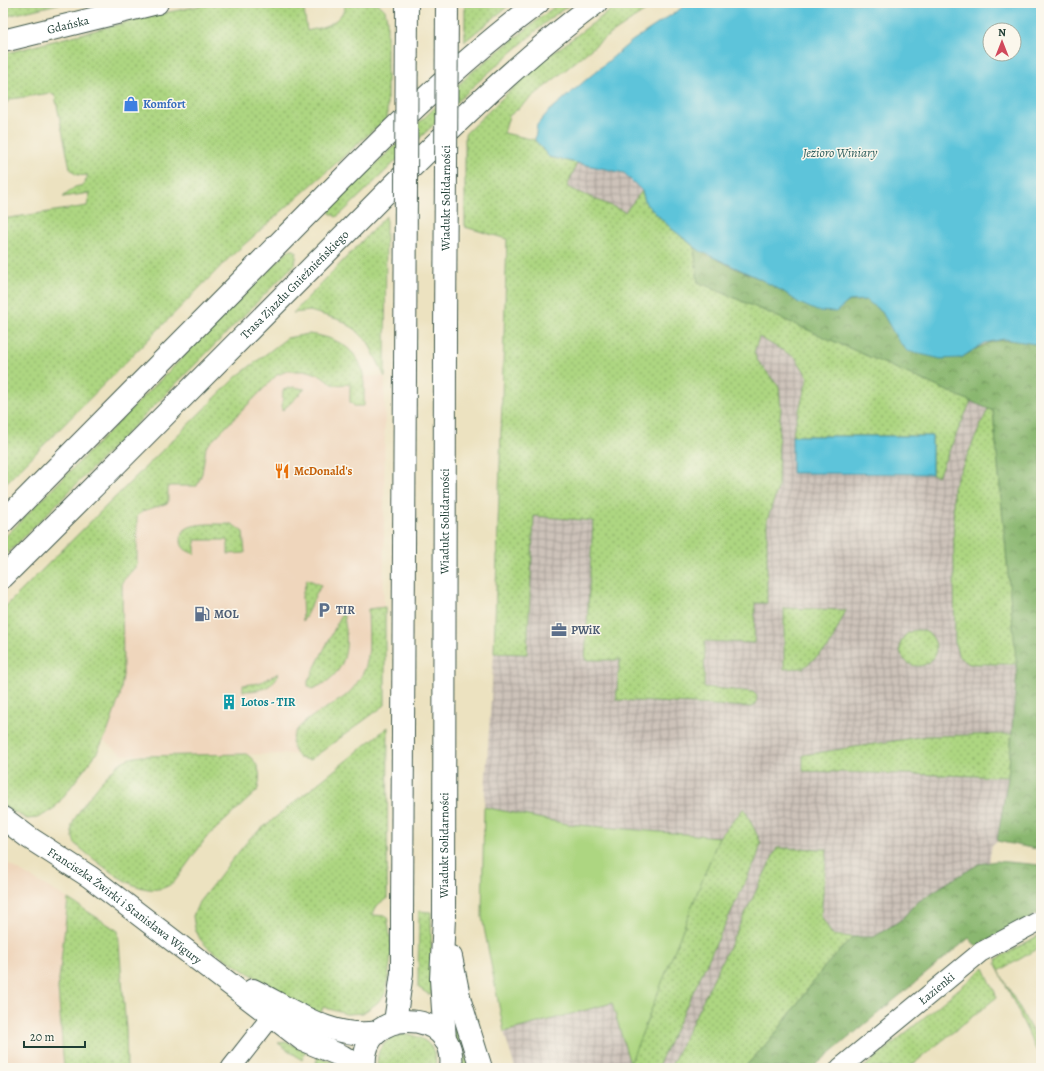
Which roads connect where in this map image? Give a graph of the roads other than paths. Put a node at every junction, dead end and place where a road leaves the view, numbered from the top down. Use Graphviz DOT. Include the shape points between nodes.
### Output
graph roads {
  1 [pos="157,3"];
  2 [pos="407,3"];
  3 [pos="447,3"];
  4 [pos="538,3"];
  5 [pos="596,3"];
  6 [pos="3,41"];
  7 [pos="37,488"];
  8 [pos="3,514"];
  9 [pos="3,522"];
  10 [pos="6,575"];
  11 [pos="3,818"];
  12 [pos="3,828"];
  13 [pos="28,837"];
  14 [pos="444,918"];
  15 [pos="1041,920"];
  16 [pos="220,975"];
  17 [pos="271,1017"];
  18 [pos="387,1027"];
  19 [pos="445,1040"];
  20 [pos="231,1068"];
  21 [pos="361,1068"];
  22 [pos="365,1068"];
  23 [pos="451,1068"];
  24 [pos="481,1068"];
  25 [pos="840,1068"];
  1 -- 6 [label="street, Gdańska"];
  2 -- 18 [label="street, bridge" via="402,973"];
  3 -- 14 [label="street, Wiadukt Solidarności, bridge"];
  4 -- 7 [label="street" via="480,48 435,88"];
  5 -- 10 [label="street, Trasa Zjazdu Gnieźnieńskiego" via="526,59 418,161"];
  7 -- 8 [label="street"];
  7 -- 9 [label="street"];
  11 -- 13 [label="street, Franciszka Żwirki i Stanisława Wigury"];
  12 -- 13 [label="street, Franciszka Żwirki i Stanisława Wigury"];
  13 -- 16 [label="street, Franciszka Żwirki i Stanisława Wigury" via="90,877"];
  14 -- 19 [label="street, Wiadukt Solidarności" via="441,979"];
  14 -- 24 [label="street" via="460,1001"];
  15 -- 25 [label="street, Łazienki" via="981,952"];
  16 -- 17 [label="street, Franciszka Żwirki i Stanisława Wigury"];
  16 -- 18 [label="street, Franciszka Żwirki i Stanisława Wigury" via="333,1030 356,1034"];
  17 -- 20 [label="street"];
  17 -- 21 [label="street, Franciszka Żwirki i Stanisława Wigury" via="303,1040 342,1056"];
  18 -- 19 [label="street, Franciszka Żwirki i Stanisława Wigury" via="414,1020 423,1022 439,1032"];
  18 -- 22 [label="street" via="368,1046"];
  19 -- 23 [label="street, Wiadukt Solidarności" via="451,1057"];
}
